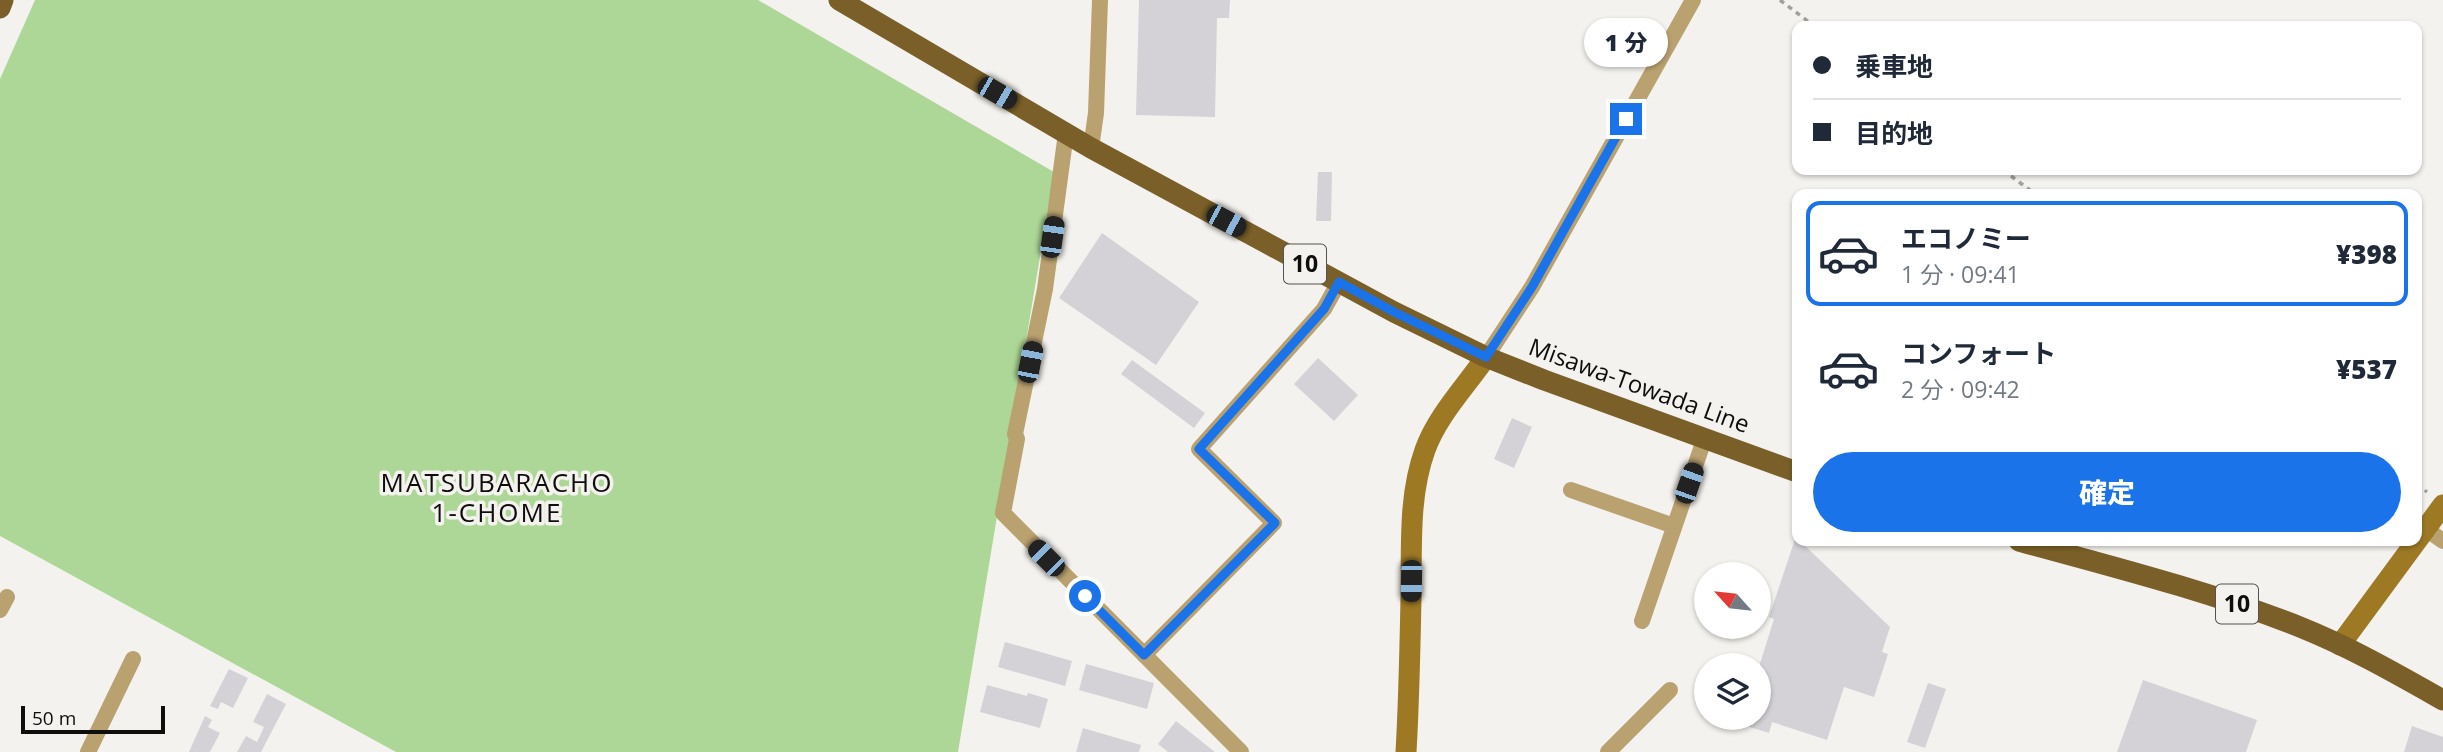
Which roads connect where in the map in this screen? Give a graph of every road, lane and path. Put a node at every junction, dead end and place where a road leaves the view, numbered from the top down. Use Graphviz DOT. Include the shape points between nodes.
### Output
graph roads {
  1 [pos="3,0"];
  2 [pos="839,0"];
  3 [pos="1100,0"];
  4 [pos="1693,0"];
  5 [pos="1780,0"];
  6 [pos="0,8"];
  7 [pos="1807,21"];
  8 [pos="1066,133"];
  9 [pos="1091,148"];
  10 [pos="2010,175"];
  11 [pos="2028,189"];
  12 [pos="1339,282"];
  13 [pos="1486,357"];
  14 [pos="1703,440"];
  15 [pos="1792,470"];
  16 [pos="1571,490"];
  17 [pos="2443,505"];
  18 [pos="1674,526"];
  19 [pos="2426,528"];
  20 [pos="2422,533"];
  21 [pos="2443,541"];
  22 [pos="2038,546"];
  23 [pos="2413,546"];
  24 [pos="1642,621"];
  25 [pos="2340,645"];
  26 [pos="1144,655"];
  27 [pos="133,659"];
  28 [pos="1670,690"];
  29 [pos="2443,700"];
  30 [pos="88,752"];
  31 [pos="1241,752"];
  32 [pos="1406,752"];
  33 [pos="1608,752"];
  1 -- 6 [label="main road"];
  2 -- 8 [label="main road, Misawa-Towada Line / 10"];
  3 -- 9 [label="street"];
  4 -- 13 [label="street" via="1532,287"];
  5 -- 7 [label="path"];
  8 -- 9 [label="main road, Misawa-Towada Line / 10"];
  8 -- 26 [label="street" via="1045,289 1003,513"];
  9 -- 12 [label="main road, Misawa-Towada Line / 10"];
  10 -- 11 [label="path"];
  12 -- 13 [label="main road, Misawa-Towada Line / 10"];
  12 -- 26 [label="street" via="1324,309 1199,449 1275,523"];
  13 -- 14 [label="main road, Misawa-Towada Line / 10"];
  13 -- 32 [label="street" via="1441,420 1418,475 1412,506"];
  14 -- 15 [label="main road, Misawa-Towada Line / 10"];
  14 -- 18 [label="street"];
  16 -- 18 [label="street"];
  17 -- 19 [label="street"];
  18 -- 24 [label="street"];
  19 -- 20 [label="street"];
  19 -- 21 [label="street"];
  22 -- 25 [label="main road, 10" via="2223,599"];
  23 -- 25 [label="street"];
  25 -- 29 [label="main road, 10"];
  26 -- 31 [label="street"];
  27 -- 30 [label="street"];
  28 -- 33 [label="street"];
}
